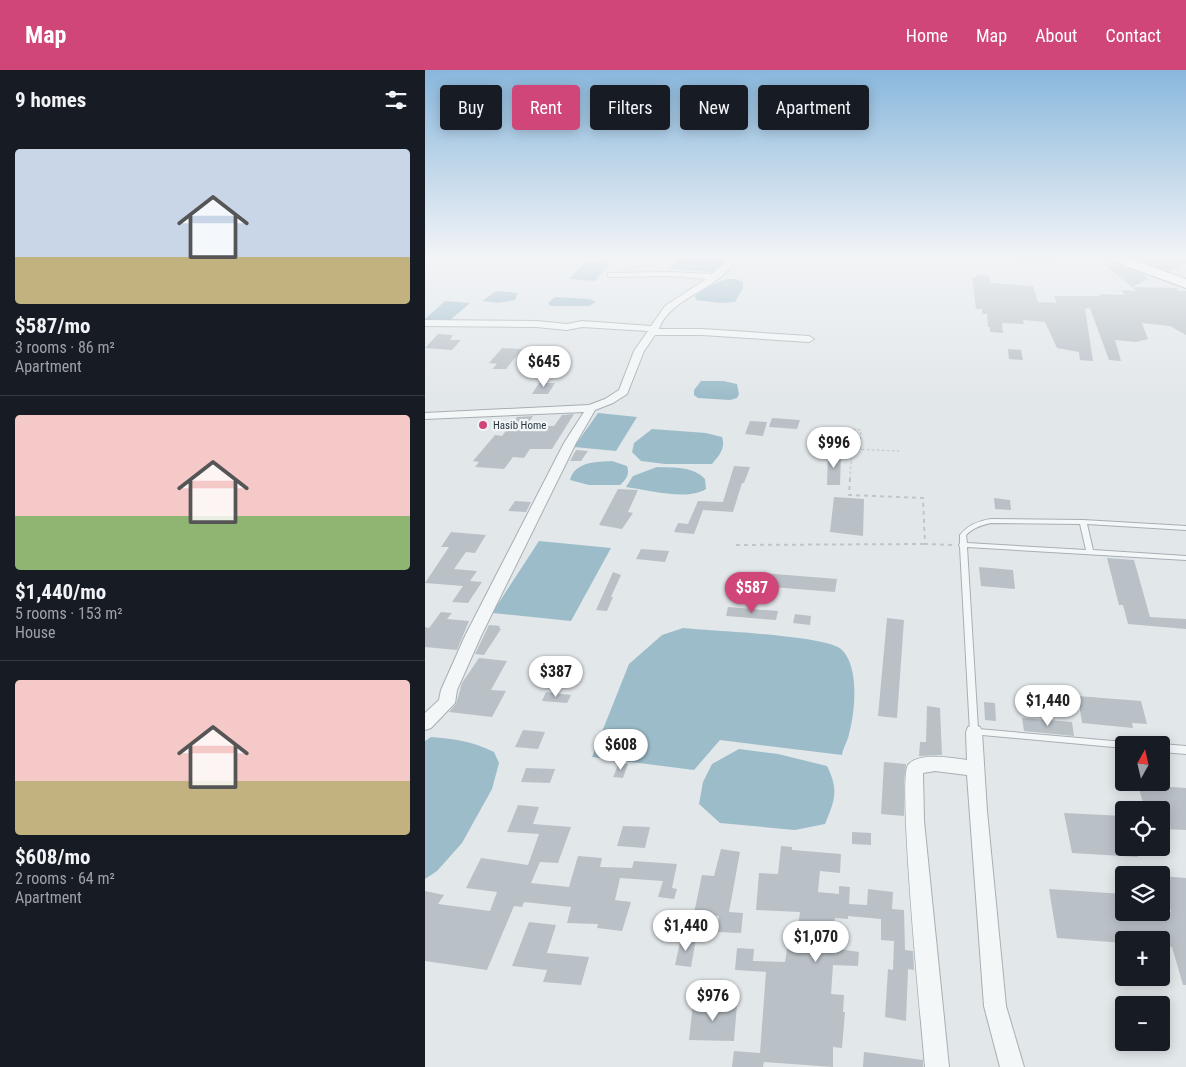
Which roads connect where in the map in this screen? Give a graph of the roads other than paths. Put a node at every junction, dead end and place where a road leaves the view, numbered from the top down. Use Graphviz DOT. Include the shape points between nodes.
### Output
graph roads {
  1 [pos="673,305"];
  2 [pos="425,323"];
  3 [pos="654,330"];
  4 [pos="809,339"];
  5 [pos="591,408"];
  6 [pos="425,416"];
  7 [pos="1083,522"];
  8 [pos="1186,528"];
  9 [pos="962,545"];
  10 [pos="1090,552"];
  11 [pos="1186,558"];
  12 [pos="425,724"];
  13 [pos="974,732"];
  14 [pos="1115,744"];
  15 [pos="1170,749"];
  16 [pos="1186,750"];
  17 [pos="975,768"];
  18 [pos="937,1067"];
  19 [pos="1012,1067"];
  1 -- 3 [label="street"];
  2 -- 3 [label="street" via="567,327 582,324"];
  3 -- 4 [label="street"];
  3 -- 5 [label="street" via="639,351 623,392 609,402"];
  5 -- 6 [label="street"];
  5 -- 12 [label="street" via="570,443 473,636 449,690 447,703"];
  7 -- 8 [label="lane"];
  7 -- 9 [label="lane" via="979,523 967,530"];
  7 -- 10 [label="lane"];
  9 -- 10 [label="lane"];
  9 -- 13 [label="lane"];
  10 -- 11 [label="lane"];
  13 -- 14 [label="lane"];
  13 -- 17 [label="street"];
  15 -- 16 [label="lane"];
  17 -- 18 [label="street" via="935,764 917,767 914,771 915,821"];
  17 -- 19 [label="street" via="995,1006"];
}
